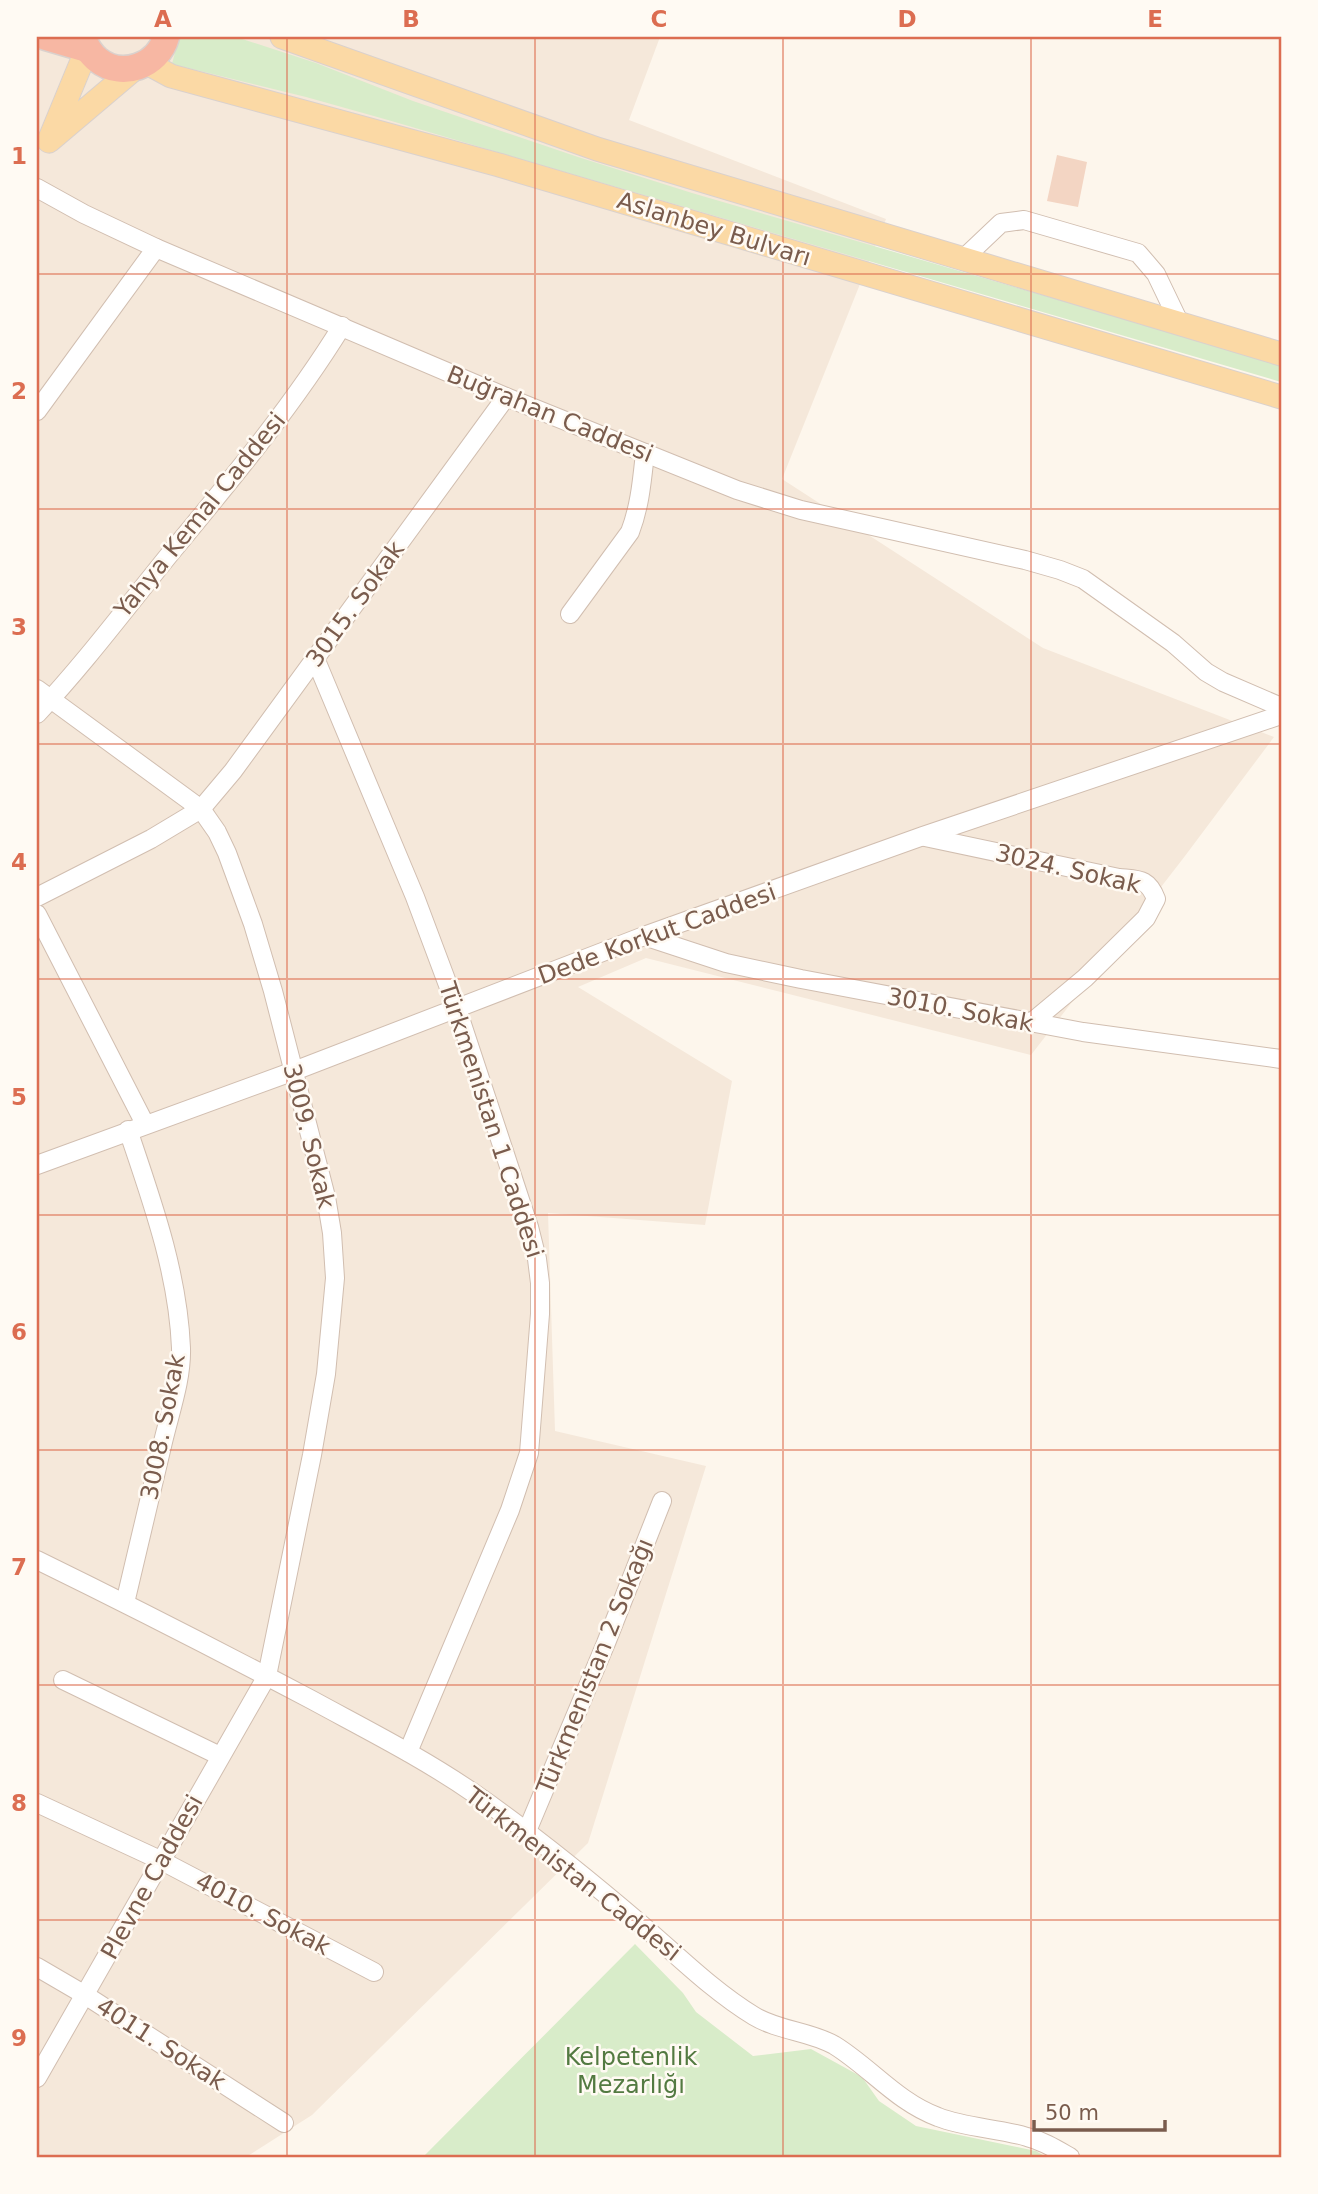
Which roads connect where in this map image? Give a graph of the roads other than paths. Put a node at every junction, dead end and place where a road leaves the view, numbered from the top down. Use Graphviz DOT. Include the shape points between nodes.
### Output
graph roads {
  1 [pos="46,37"];
  2 [pos="166,37"];
  3 [pos="282,37"];
  4 [pos="85,43"];
  5 [pos="140,66"];
  6 [pos="43,149"];
  7 [pos="37,188"];
  8 [pos="156,248"];
  9 [pos="963,259"];
  10 [pos="1180,324"];
  11 [pos="342,326"];
  12 [pos="1281,354"];
  13 [pos="506,397"];
  14 [pos="1281,397"];
  15 [pos="37,411"];
  16 [pos="645,453"];
  17 [pos="570,614"];
  18 [pos="315,658"];
  19 [pos="44,694"];
  20 [pos="1281,707"];
  21 [pos="37,714"];
  22 [pos="1281,715"];
  23 [pos="201,809"];
  24 [pos="923,836"];
  25 [pos="37,897"];
  26 [pos="37,914"];
  27 [pos="644,936"];
  28 [pos="457,1009"];
  29 [pos="1031,1023"];
  30 [pos="1281,1059"];
  31 [pos="294,1071"];
  32 [pos="145,1124"];
  33 [pos="128,1130"];
  34 [pos="37,1164"];
  35 [pos="662,1501"];
  36 [pos="37,1560"];
  37 [pos="125,1603"];
  38 [pos="267,1676"];
  39 [pos="63,1680"];
  40 [pos="408,1752"];
  41 [pos="220,1756"];
  42 [pos="37,1803"];
  43 [pos="527,1831"];
  44 [pos="160,1860"];
  45 [pos="37,1967"];
  46 [pos="374,1972"];
  47 [pos="85,1996"];
  48 [pos="37,2078"];
  49 [pos="284,2123"];
  50 [pos="1070,2157"];
  1 -- 4 [label="highway"];
  2 -- 5 [label="highway" via="157,55"];
  3 -- 9 [label="main road, Aslanbey Bulvarı" via="597,149"];
  4 -- 5 [label="highway" via="96,59 108,66"];
  4 -- 6 [label="main road"];
  5 -- 6 [label="main road"];
  5 -- 14 [label="main road, Aslanbey Bulvarı" via="499,165"];
  7 -- 8 [label="street, Buğrahan Caddesi"];
  8 -- 11 [label="street, Buğrahan Caddesi"];
  8 -- 15 [label="street"];
  9 -- 10 [label="main road, Aslanbey Bulvarı"];
  9 -- 10 [label="street" via="1002,223 1024,220 1138,253 1156,274"];
  10 -- 12 [label="main road, Aslanbey Bulvarı"];
  11 -- 13 [label="street, Buğrahan Caddesi"];
  11 -- 19 [label="street, Yahya Kemal Caddesi" via="292,402"];
  13 -- 16 [label="street, Buğrahan Caddesi"];
  13 -- 18 [label="street, 3015. Sokak"];
  16 -- 17 [label="street" via="630,531"];
  16 -- 20 [label="street, Buğrahan Caddesi" via="763,500 1025,560 1083,579 1206,672"];
  18 -- 23 [label="street, 3015. Sokak"];
  18 -- 28 [label="street, Türkmenistan 1 Caddesi"];
  19 -- 21 [label="street, Yahya Kemal Caddesi"];
  19 -- 23 [label="street, 3009. Sokak"];
  22 -- 24 [label="street, Dede Korkut Caddesi"];
  23 -- 25 [label="street, 3015. Sokak"];
  23 -- 31 [label="street, 3009. Sokak" via="217,832 241,891"];
  24 -- 27 [label="street, Dede Korkut Caddesi"];
  24 -- 29 [label="street, 3024. Sokak" via="1151,886 1156,899 1146,918"];
  26 -- 32 [label="street"];
  27 -- 28 [label="street, Dede Korkut Caddesi"];
  27 -- 29 [label="street, 3010. Sokak" via="726,963"];
  28 -- 31 [label="street, Dede Korkut Caddesi"];
  28 -- 40 [label="street, Türkmenistan 1 Caddesi" via="529,1227 540,1283 540,1314 529,1453 522,1479"];
  29 -- 30 [label="street, 3010. Sokak"];
  31 -- 32 [label="street, Dede Korkut Caddesi"];
  31 -- 38 [label="street, 3009. Sokak" via="326,1197 335,1278 321,1401"];
  32 -- 33 [label="street, Dede Korkut Caddesi"];
  33 -- 34 [label="street, Dede Korkut Caddesi"];
  33 -- 37 [label="street, 3008. Sokak" via="166,1251 181,1350"];
  35 -- 43 [label="street, Türkmenistan 2 Sokağı"];
  36 -- 37 [label="street, Türkmenistan Caddesi"];
  37 -- 38 [label="street, Türkmenistan Caddesi"];
  38 -- 40 [label="street, Türkmenistan Caddesi"];
  38 -- 41 [label="street, Plevne Caddesi"];
  39 -- 41 [label="street"];
  40 -- 43 [label="street, Türkmenistan Caddesi"];
  41 -- 44 [label="street, Plevne Caddesi"];
  42 -- 44 [label="street, 4010. Sokak"];
  43 -- 50 [label="street, Türkmenistan Caddesi" via="725,1996 758,2018 832,2045 898,2096 938,2118 1026,2136"];
  44 -- 46 [label="street, 4010. Sokak"];
  44 -- 47 [label="street, Plevne Caddesi"];
  45 -- 47 [label="street, 4011. Sokak"];
  47 -- 48 [label="street, Plevne Caddesi"];
  47 -- 49 [label="street, 4011. Sokak"];
}
